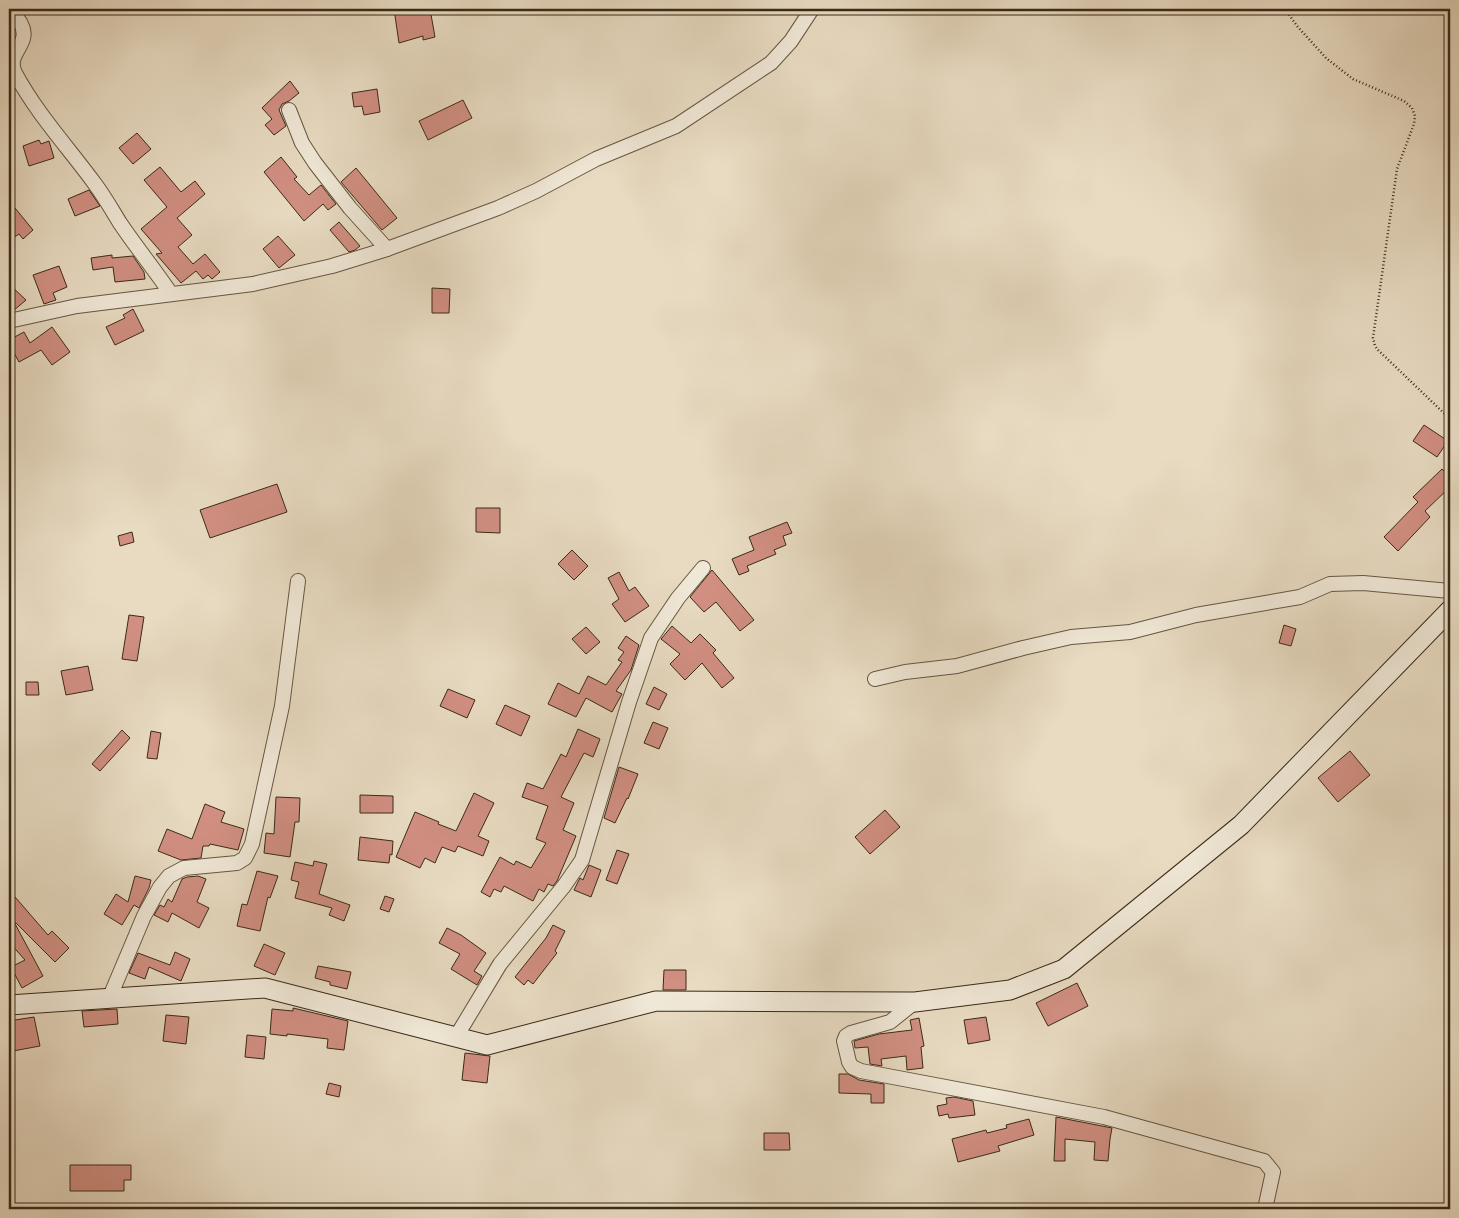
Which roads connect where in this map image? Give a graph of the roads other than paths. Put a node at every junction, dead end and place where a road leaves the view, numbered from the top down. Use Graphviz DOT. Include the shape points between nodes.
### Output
graph roads {
  1 [pos="9,9"];
  2 [pos="812,9"];
  3 [pos="289,110"];
  4 [pos="387,249"];
  5 [pos="171,294"];
  6 [pos="9,321"];
  7 [pos="703,568"];
  8 [pos="298,582"];
  9 [pos="1450,591"];
  10 [pos="1450,610"];
  11 [pos="875,679"];
  12 [pos="109,999"];
  13 [pos="915,1002"];
  14 [pos="9,1005"];
  15 [pos="456,1038"];
  16 [pos="1264,1209"];
  1 -- 5 [label="street" via="20,22 24,37 13,57 16,73 45,120 96,186"];
  2 -- 4 [label="street" via="791,41 771,63 676,126 596,159 498,208"];
  3 -- 4 [label="street" via="302,143 315,163"];
  4 -- 5 [label="street" via="332,266 253,284"];
  5 -- 6 [label="street" via="77,306"];
  7 -- 15 [label="street" via="678,598 652,638 629,702 582,860 500,964"];
  8 -- 12 [label="street" via="282,706 252,844 245,858 237,863 184,868 169,876 144,916"];
  9 -- 11 [label="street" via="1363,583 1330,584 1300,597 1196,615 1130,632 1070,637 957,666"];
  10 -- 13 [label="street" via="1241,825 1064,968 1010,990"];
  12 -- 14 [label="street"];
  12 -- 15 [label="street" via="265,988"];
  13 -- 15 [label="street" via="656,1001 487,1045"];
  13 -- 16 [label="street" via="890,1022 846,1036 844,1040 852,1067 1104,1118 1264,1161 1274,1172"];
}
